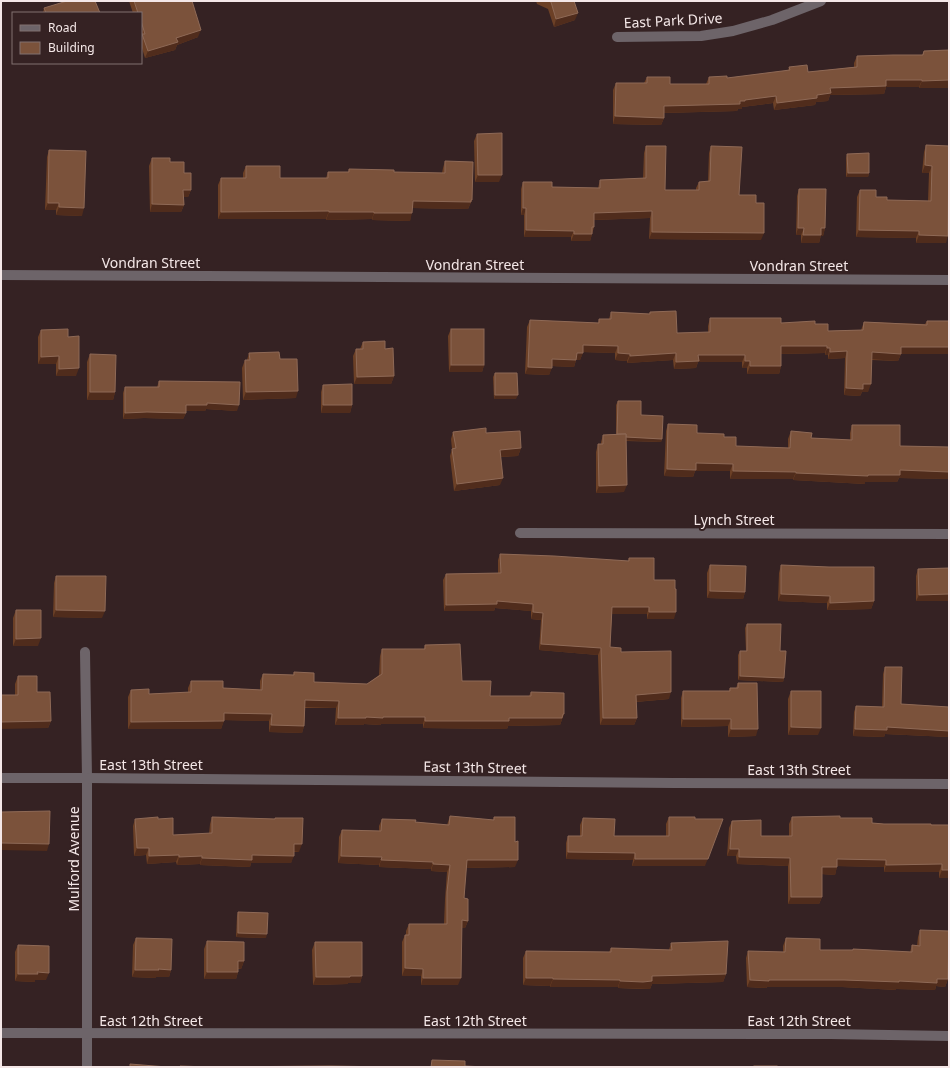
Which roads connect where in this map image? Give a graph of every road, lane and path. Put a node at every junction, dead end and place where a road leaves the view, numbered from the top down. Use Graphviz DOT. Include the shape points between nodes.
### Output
graph roads {
  1 [pos="822,1"];
  2 [pos="617,37"];
  3 [pos="1,275"];
  4 [pos="949,280"];
  5 [pos="520,533"];
  6 [pos="949,534"];
  7 [pos="85,652"];
  8 [pos="1,778"];
  9 [pos="87,778"];
  10 [pos="949,784"];
  11 [pos="1,1033"];
  12 [pos="87,1034"];
  13 [pos="949,1036"];
  14 [pos="87,1067"];
  1 -- 2 [label="street, East Park Drive" via="734,31 701,36"];
  3 -- 4 [label="street, Vondran Street"];
  5 -- 6 [label="street, Lynch Street"];
  7 -- 9 [label="street, Mulford Avenue"];
  8 -- 9 [label="street, East 13th Street"];
  9 -- 10 [label="street, East 13th Street"];
  9 -- 12 [label="street, Mulford Avenue"];
  11 -- 12 [label="street, East 12th Street"];
  12 -- 13 [label="street, East 12th Street"];
  12 -- 14 [label="street, Mulford Avenue"];
}
